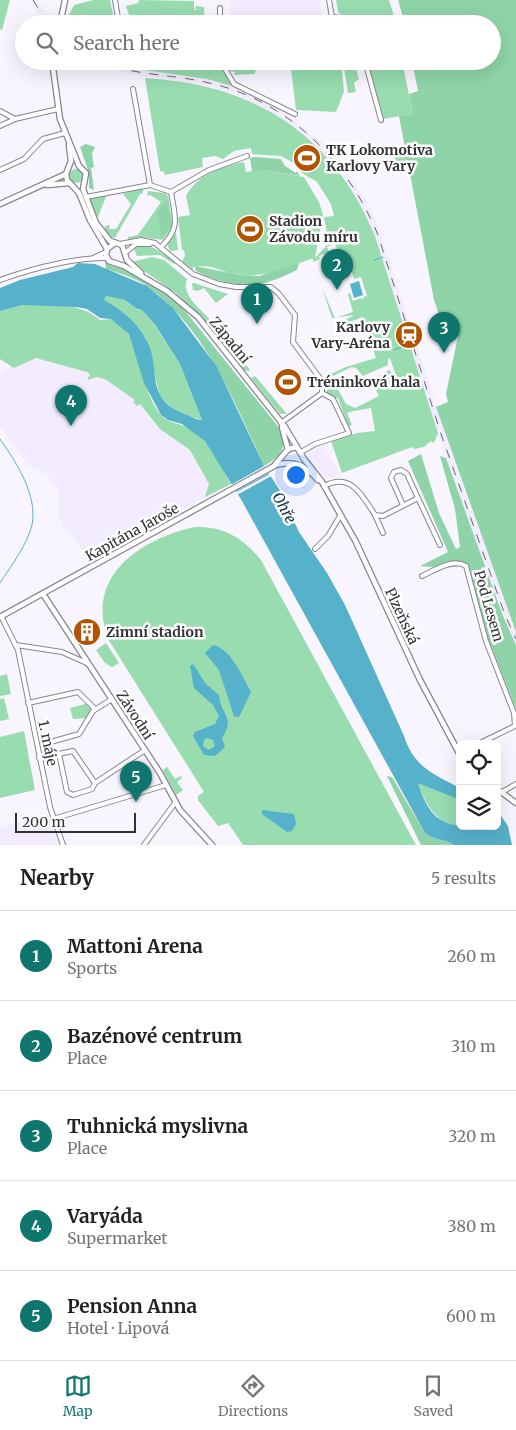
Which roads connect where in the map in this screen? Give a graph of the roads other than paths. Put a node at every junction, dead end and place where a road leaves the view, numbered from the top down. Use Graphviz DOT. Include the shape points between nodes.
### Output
graph roads {
  1 [pos="66,0"];
  2 [pos="115,0"];
  3 [pos="329,0"];
  4 [pos="220,8"];
  5 [pos="62,15"];
  6 [pos="118,15"];
  7 [pos="220,15"];
  8 [pos="332,15"];
  9 [pos="53,70"];
  10 [pos="226,70"];
  11 [pos="367,70"];
  12 [pos="133,89"];
  13 [pos="58,109"];
  14 [pos="0,112"];
  15 [pos="295,114"];
  16 [pos="15,119"];
  17 [pos="381,120"];
  18 [pos="0,126"];
  19 [pos="65,133"];
  20 [pos="69,142"];
  21 [pos="247,156"];
  22 [pos="79,166"];
  23 [pos="70,168"];
  24 [pos="0,170"];
  25 [pos="66,174"];
  26 [pos="84,182"];
  27 [pos="71,184"];
  28 [pos="150,185"];
  29 [pos="44,186"];
  30 [pos="171,192"];
  31 [pos="86,197"];
  32 [pos="0,204"];
  33 [pos="117,243"];
  34 [pos="160,247"];
  35 [pos="106,250"];
  36 [pos="126,254"];
  37 [pos="107,258"];
  38 [pos="91,259"];
  39 [pos="116,263"];
  40 [pos="0,280"];
  41 [pos="152,281"];
  42 [pos="322,394"];
  43 [pos="281,423"];
  44 [pos="349,433"];
  45 [pos="355,433"];
  46 [pos="297,448"];
  47 [pos="287,451"];
  48 [pos="302,454"];
  49 [pos="293,463"];
  50 [pos="274,466"];
  51 [pos="324,486"];
  52 [pos="418,498"];
  53 [pos="403,505"];
  54 [pos="375,515"];
  55 [pos="340,516"];
  56 [pos="383,533"];
  57 [pos="440,544"];
  58 [pos="315,549"];
  59 [pos="422,576"];
  60 [pos="43,594"];
  61 [pos="1,617"];
  62 [pos="16,645"];
  63 [pos="89,664"];
  64 [pos="112,699"];
  65 [pos="28,703"];
  66 [pos="95,709"];
  67 [pos="515,726"];
  68 [pos="486,740"];
  69 [pos="54,741"];
  70 [pos="456,748"];
  71 [pos="145,750"];
  72 [pos="59,754"];
  73 [pos="40,758"];
  74 [pos="95,783"];
  75 [pos="516,784"];
  76 [pos="166,785"];
  77 [pos="502,792"];
  78 [pos="175,803"];
  79 [pos="516,803"];
  80 [pos="54,819"];
  81 [pos="63,845"];
  82 [pos="144,845"];
  83 [pos="212,845"];
  1 -- 5 [label="street"];
  2 -- 6 [label="street"];
  3 -- 8 [label="street"];
  4 -- 7 [label="street"];
  9 -- 13 [label="street, Západní"];
  10 -- 15 [label="street" via="234,84"];
  11 -- 17 [label="street"];
  12 -- 28 [label="street"];
  13 -- 16 [label="street"];
  13 -- 19 [label="street, Západní"];
  14 -- 16 [label="street"];
  16 -- 18 [label="street"];
  19 -- 20 [label="street, Západní"];
  19 -- 24 [label="street" via="43,139 24,159"];
  20 -- 22 [label="street, Západní"];
  20 -- 23 [label="street, Západní"];
  21 -- 30 [label="street" via="209,170"];
  22 -- 23 [label="street"];
  22 -- 26 [label="street, Západní" via="86,173"];
  23 -- 25 [label="street"];
  25 -- 27 [label="street"];
  25 -- 29 [label="street"];
  26 -- 27 [label="street"];
  26 -- 31 [label="street, Západní"];
  27 -- 29 [label="street"];
  27 -- 35 [label="street" via="80,193"];
  28 -- 30 [label="street"];
  28 -- 31 [label="street"];
  29 -- 32 [label="street"];
  30 -- 34 [label="street" via="176,226"];
  31 -- 33 [label="street, Západní" via="96,223 110,241"];
  33 -- 34 [label="street" via="144,240"];
  33 -- 35 [label="street"];
  33 -- 36 [label="street, Západní"];
  34 -- 36 [label="street" via="140,243"];
  34 -- 42 [label="street" via="203,279 236,287 276,290 295,315 294,344 322,381"];
  35 -- 37 [label="street"];
  35 -- 38 [label="street"];
  36 -- 39 [label="street" via="122,261"];
  36 -- 41 [label="street, Západní" via="132,266"];
  37 -- 38 [label="street"];
  37 -- 39 [label="street, Západní"];
  38 -- 40 [label="street" via="25,271"];
  39 -- 41 [label="street, Západní"];
  41 -- 43 [label="street, Západní" via="176,297 198,318"];
  42 -- 43 [label="street"];
  42 -- 44 [label="street" via="333,399"];
  43 -- 46 [label="street, Západní"];
  43 -- 47 [label="street, Západní"];
  44 -- 45 [label="street"];
  44 -- 48 [label="street" via="315,444"];
  46 -- 47 [label="street"];
  46 -- 48 [label="street, Západní"];
  47 -- 49 [label="street, Západní" via="286,458"];
  47 -- 50 [label="street, Kapitána Jaroše"];
  48 -- 49 [label="street"];
  48 -- 51 [label="street, Plzeňská"];
  49 -- 50 [label="street, Kapitána Jaroše"];
  49 -- 51 [label="street, Plzeňská" via="307,469"];
  50 -- 60 [label="street, Kapitána Jaroše"];
  51 -- 54 [label="street" via="336,481 353,486"];
  51 -- 55 [label="street, Plzeňská"];
  52 -- 53 [label="street"];
  52 -- 53 [label="street" via="407,474 401,470 394,472 391,478"];
  52 -- 57 [label="street"];
  53 -- 54 [label="street" via="383,516"];
  54 -- 56 [label="street"];
  55 -- 58 [label="street" via="328,536"];
  55 -- 70 [label="street, Plzeňská" via="356,542 420,680"];
  59 -- 67 [label="street, Pod Lesem" via="444,566 466,566 486,641 514,713"];
  60 -- 61 [label="street, Kapitána Jaroše"];
  60 -- 63 [label="street, Závodní"];
  61 -- 62 [label="street, 1. máje"];
  62 -- 63 [label="street" via="62,652"];
  62 -- 65 [label="street, 1. máje"];
  63 -- 64 [label="street, Závodní"];
  64 -- 66 [label="street"];
  64 -- 71 [label="street, Závodní"];
  65 -- 66 [label="street" via="78,692"];
  65 -- 73 [label="street, 1. máje"];
  66 -- 69 [label="street" via="79,734"];
  67 -- 68 [label="street"];
  71 -- 74 [label="street"];
  71 -- 76 [label="street, Závodní"];
  72 -- 73 [label="street"];
  72 -- 74 [label="street" via="73,751"];
  72 -- 74 [label="street" via="69,794 92,789"];
  73 -- 80 [label="street, 1. máje"];
  75 -- 77 [label="street"];
  76 -- 78 [label="street, Závodní"];
  76 -- 80 [label="street"];
  77 -- 79 [label="street"];
  78 -- 82 [label="street"];
  78 -- 83 [label="street, Závodní"];
  80 -- 81 [label="street, 1. máje"];
}
